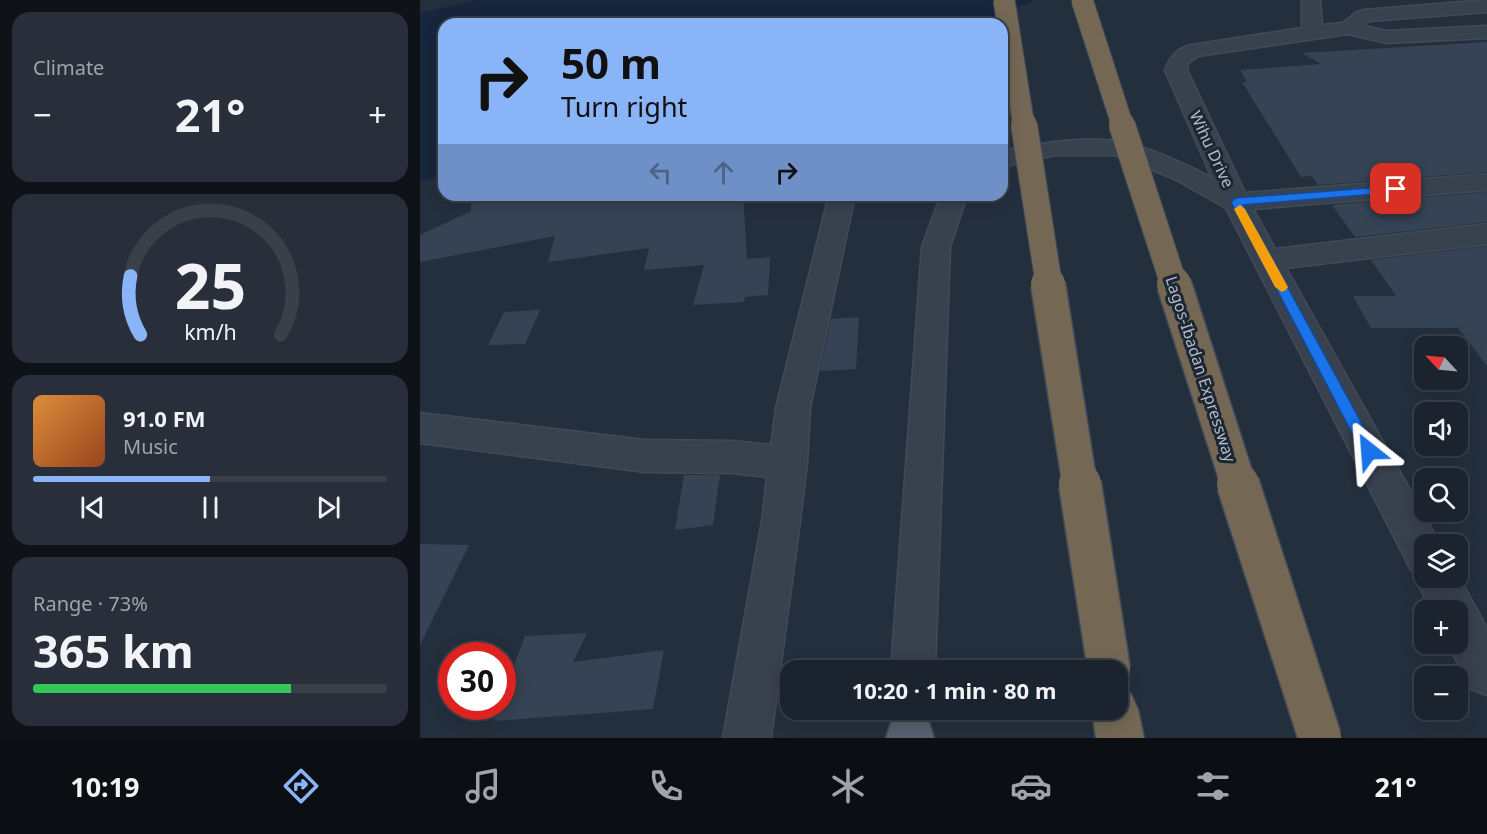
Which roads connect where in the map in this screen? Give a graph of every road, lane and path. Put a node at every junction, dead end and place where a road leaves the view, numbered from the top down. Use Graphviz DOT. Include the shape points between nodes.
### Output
graph roads {
  1 [pos="1004,0"];
  2 [pos="1082,0"];
  3 [pos="1311,0"];
  4 [pos="1487,6"];
  5 [pos="1007,18"];
  6 [pos="1008,26"];
  7 [pos="1348,28"];
  8 [pos="1312,32"];
  9 [pos="1487,32"];
  10 [pos="1008,158"];
  11 [pos="1487,182"];
  12 [pos="841,201"];
  13 [pos="952,201"];
  14 [pos="1236,202"];
  15 [pos="1487,234"];
  16 [pos="1267,260"];
  17 [pos="420,428"];
  18 [pos="789,463"];
  19 [pos="1414,535"];
  20 [pos="1468,637"];
  21 [pos="915,660"];
  22 [pos="1107,660"];
  23 [pos="1487,673"];
  24 [pos="1117,720"];
  25 [pos="747,738"];
  26 [pos="1120,738"];
  27 [pos="1320,738"];
  1 -- 5 [label="highway, bridge"];
  2 -- 27 [label="highway, Lagos-Ibadan Expressway, bridge"];
  3 -- 8 [label="street"];
  4 -- 7 [label="street" via="1364,16"];
  6 -- 22 [label="highway, bridge"];
  7 -- 8 [label="street"];
  7 -- 9 [label="street" via="1387,37"];
  8 -- 14 [label="street, Wihu Drive" via="1192,51 1180,59 1176,70"];
  10 -- 14 [label="street" via="1055,148 1118,148 1182,172"];
  11 -- 14 [label="street"];
  12 -- 18 [label="street" via="793,408"];
  13 -- 21 [label="street" via="936,247"];
  14 -- 16 [label="street, Wihu Drive"];
  15 -- 16 [label="street"];
  16 -- 19 [label="street, Wihu Drive"];
  17 -- 18 [label="street" via="645,456 732,457"];
  18 -- 25 [label="street"];
  20 -- 23 [label="street"];
  24 -- 26 [label="highway"];
}
